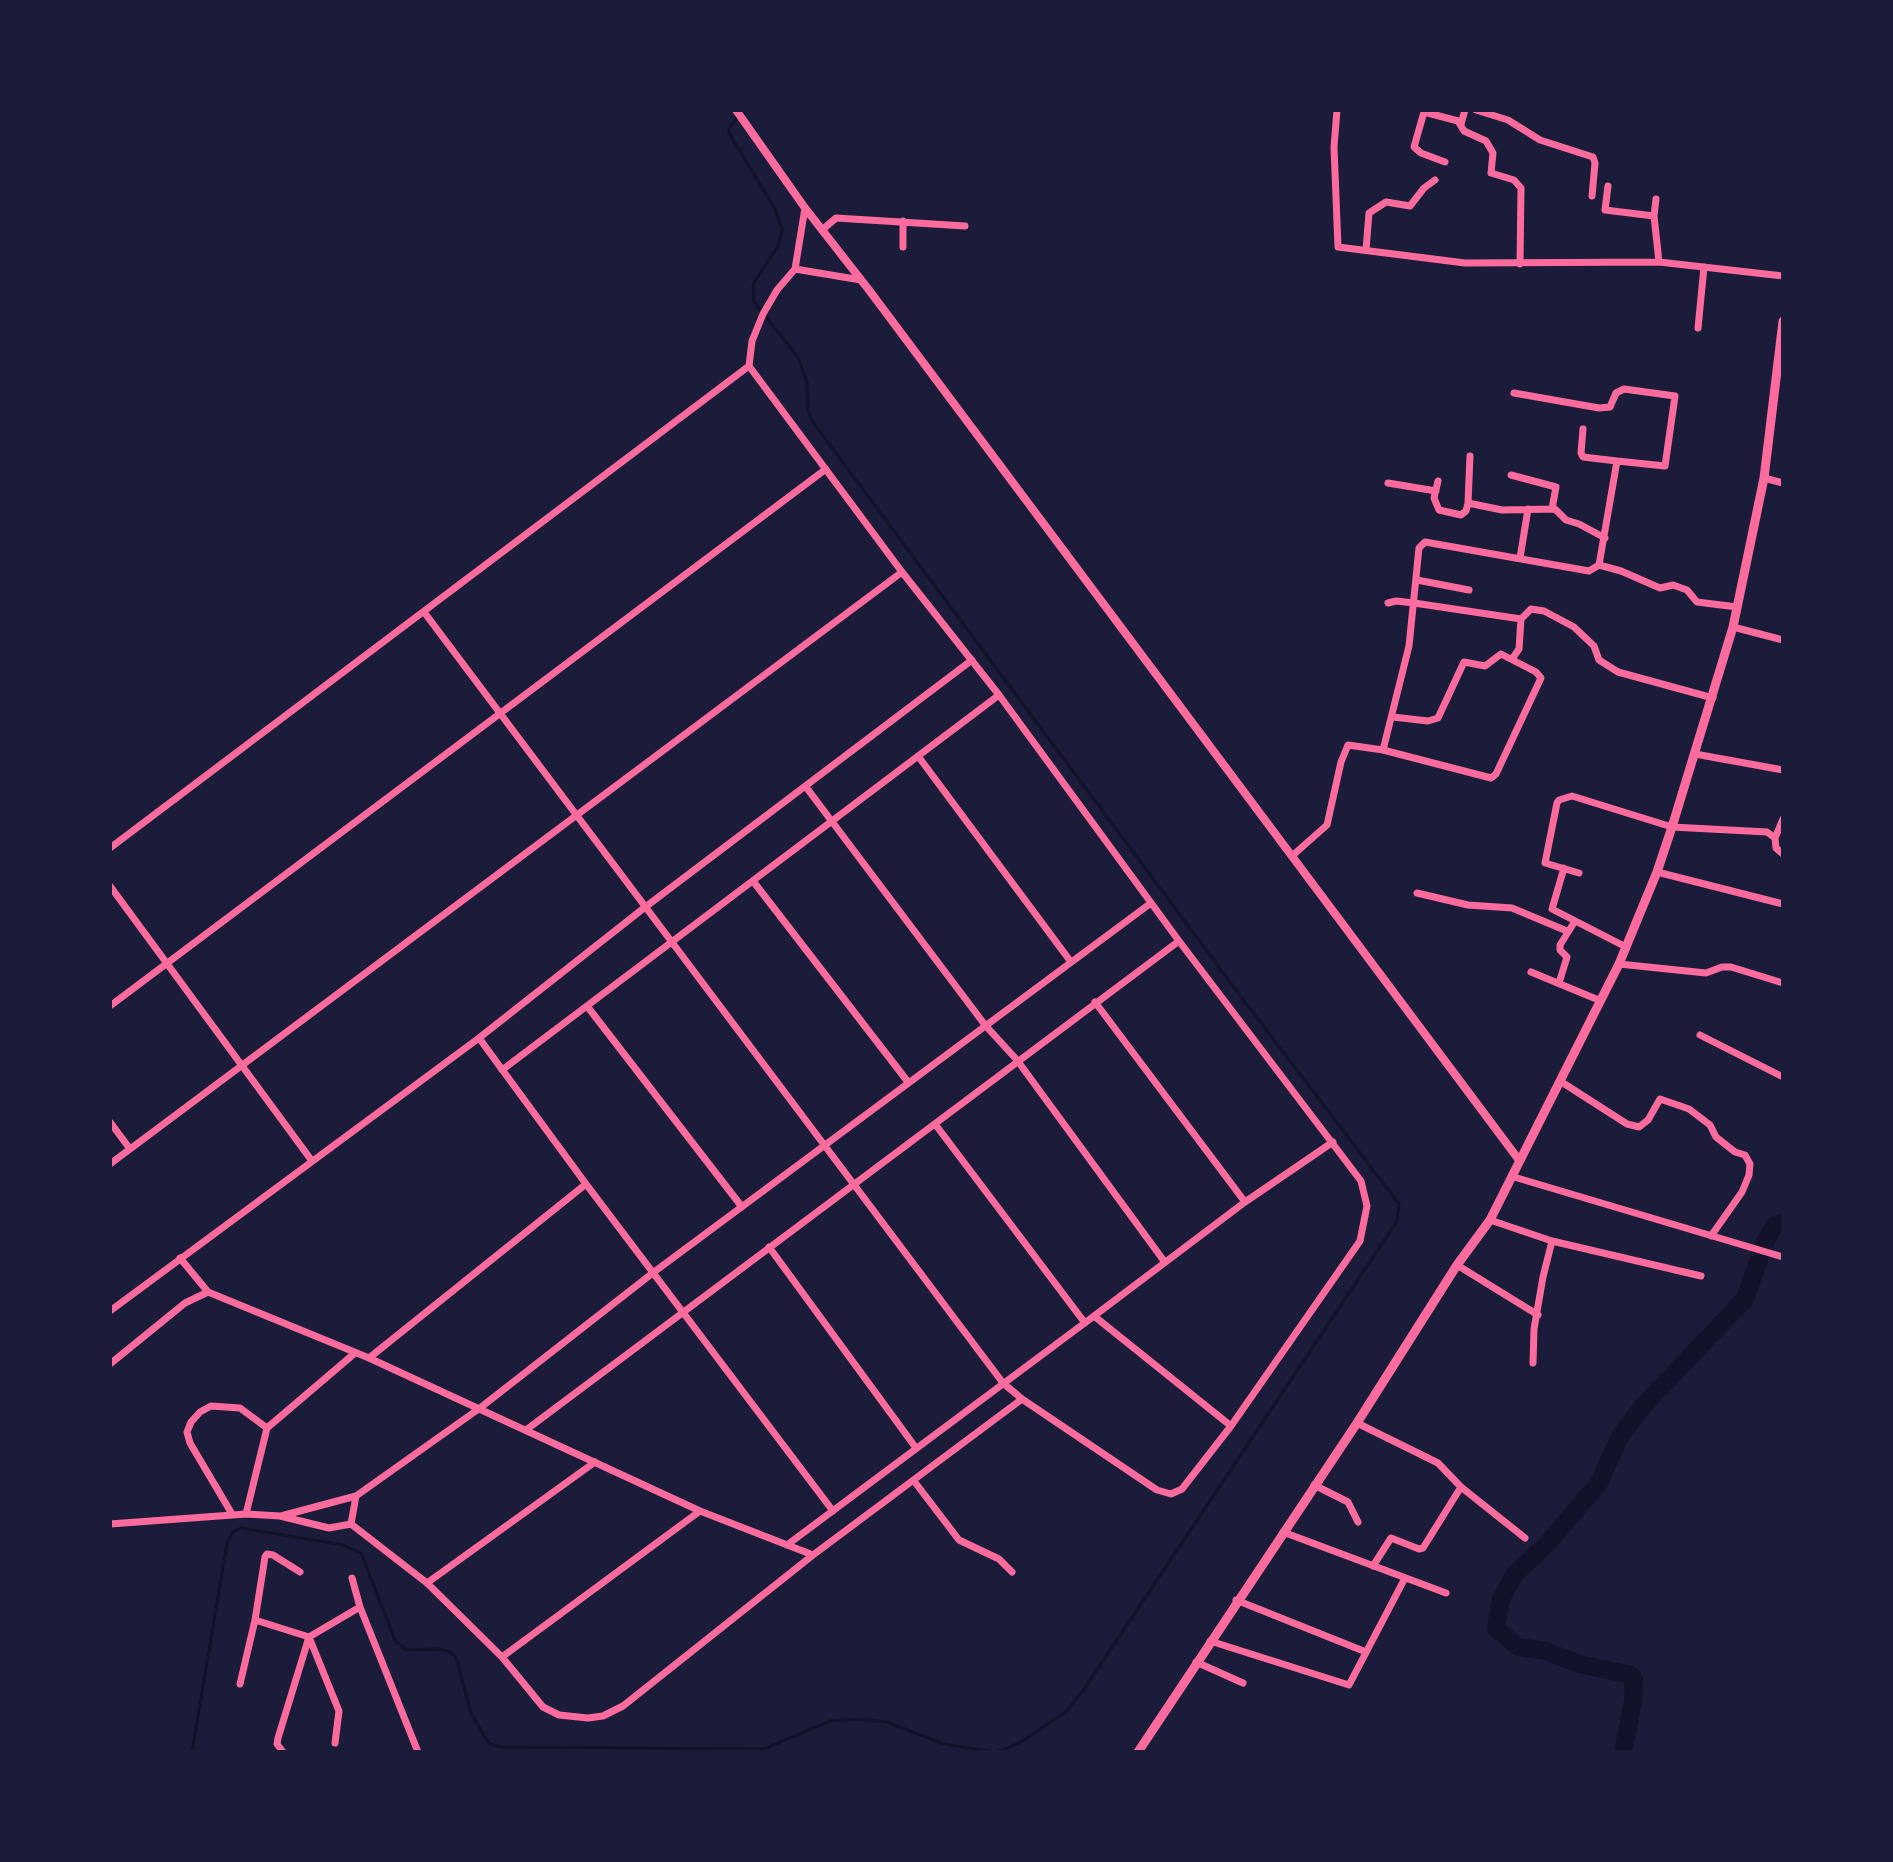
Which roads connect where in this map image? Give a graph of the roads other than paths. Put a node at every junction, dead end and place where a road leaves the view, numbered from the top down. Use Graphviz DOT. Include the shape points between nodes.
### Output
graph roads {
  1 [pos="736,110"];
  2 [pos="1337,110"];
  3 [pos="1465,110"];
  4 [pos="1476,110"];
  5 [pos="1461,124"];
  6 [pos="1445,162"];
  7 [pos="1435,180"];
  8 [pos="1608,186"];
  9 [pos="1592,196"];
  10 [pos="1656,199"];
  11 [pos="805,208"];
  12 [pos="1654,216"];
  13 [pos="903,221"];
  14 [pos="965,226"];
  15 [pos="822,230"];
  16 [pos="903,247"];
  17 [pos="1366,250"];
  18 [pos="1659,262"];
  19 [pos="1520,264"];
  20 [pos="1704,267"];
  21 [pos="795,269"];
  22 [pos="1783,276"];
  23 [pos="861,280"];
  24 [pos="1783,321"];
  25 [pos="1698,328"];
  26 [pos="1782,334"];
  27 [pos="749,366"];
  28 [pos="1514,393"];
  29 [pos="1583,429"];
  30 [pos="1470,456"];
  31 [pos="1617,461"];
  32 [pos="826,469"];
  33 [pos="1511,475"];
  34 [pos="1764,478"];
  35 [pos="1438,481"];
  36 [pos="1388,483"];
  37 [pos="1783,483"];
  38 [pos="1436,491"];
  39 [pos="1468,503"];
  40 [pos="1528,509"];
  41 [pos="1552,509"];
  42 [pos="1605,538"];
  43 [pos="1520,558"];
  44 [pos="1599,565"];
  45 [pos="902,572"];
  46 [pos="1417,580"];
  47 [pos="1469,590"];
  48 [pos="1388,603"];
  49 [pos="1414,603"];
  50 [pos="1737,607"];
  51 [pos="424,612"];
  52 [pos="1521,619"];
  53 [pos="1733,627"];
  54 [pos="1783,640"];
  55 [pos="1512,659"];
  56 [pos="972,660"];
  57 [pos="999,695"];
  58 [pos="1713,698"];
  59 [pos="500,712"];
  60 [pos="1393,717"];
  61 [pos="1383,750"];
  62 [pos="1695,754"];
  63 [pos="918,756"];
  64 [pos="1783,770"];
  65 [pos="806,787"];
  66 [pos="576,817"];
  67 [pos="1783,819"];
  68 [pos="833,820"];
  69 [pos="1672,827"];
  70 [pos="1775,838"];
  71 [pos="110,848"];
  72 [pos="1783,854"];
  73 [pos="1292,856"];
  74 [pos="1564,868"];
  75 [pos="1657,872"];
  76 [pos="1579,873"];
  77 [pos="753,881"];
  78 [pos="110,886"];
  79 [pos="1417,893"];
  80 [pos="1151,903"];
  81 [pos="1783,904"];
  82 [pos="644,908"];
  83 [pos="1554,910"];
  84 [pos="1575,921"];
  85 [pos="1548,923"];
  86 [pos="1567,931"];
  87 [pos="1179,941"];
  88 [pos="671,944"];
  89 [pos="1626,947"];
  90 [pos="167,962"];
  91 [pos="1071,962"];
  92 [pos="1619,964"];
  93 [pos="1531,972"];
  94 [pos="1559,983"];
  95 [pos="1783,983"];
  96 [pos="1601,1001"];
  97 [pos="1095,1002"];
  98 [pos="110,1006"];
  99 [pos="587,1006"];
  100 [pos="985,1025"];
  101 [pos="1700,1035"];
  102 [pos="479,1038"];
  103 [pos="1017,1060"];
  104 [pos="243,1065"];
  105 [pos="502,1070"];
  106 [pos="1783,1077"];
  107 [pos="1560,1081"];
  108 [pos="908,1082"];
  109 [pos="110,1122"];
  110 [pos="935,1124"];
  111 [pos="1333,1142"];
  112 [pos="824,1146"];
  113 [pos="130,1149"];
  114 [pos="1519,1160"];
  115 [pos="312,1161"];
  116 [pos="110,1164"];
  117 [pos="1514,1177"];
  118 [pos="586,1184"];
  119 [pos="853,1184"];
  120 [pos="1245,1202"];
  121 [pos="742,1207"];
  122 [pos="1490,1220"];
  123 [pos="1711,1236"];
  124 [pos="1552,1241"];
  125 [pos="769,1247"];
  126 [pos="1783,1257"];
  127 [pos="180,1258"];
  128 [pos="1164,1261"];
  129 [pos="1457,1265"];
  130 [pos="654,1272"];
  131 [pos="1701,1276"];
  132 [pos="208,1292"];
  133 [pos="110,1311"];
  134 [pos="685,1312"];
  135 [pos="1538,1315"];
  136 [pos="1094,1316"];
  137 [pos="1085,1323"];
  138 [pos="355,1353"];
  139 [pos="369,1358"];
  140 [pos="1533,1363"];
  141 [pos="110,1364"];
  142 [pos="1003,1383"];
  143 [pos="1022,1399"];
  144 [pos="480,1408"];
  145 [pos="1357,1423"];
  146 [pos="1231,1426"];
  147 [pos="267,1428"];
  148 [pos="526,1430"];
  149 [pos="916,1448"];
  150 [pos="595,1462"];
  151 [pos="914,1481"];
  152 [pos="1314,1485"];
  153 [pos="1461,1487"];
  154 [pos="356,1496"];
  155 [pos="700,1511"];
  156 [pos="833,1511"];
  157 [pos="232,1514"];
  158 [pos="246,1514"];
  159 [pos="280,1516"];
  160 [pos="1358,1522"];
  161 [pos="110,1524"];
  162 [pos="351,1524"];
  163 [pos="1282,1532"];
  164 [pos="1525,1538"];
  165 [pos="787,1545"];
  166 [pos="813,1555"];
  167 [pos="1373,1566"];
  168 [pos="300,1572"];
  169 [pos="1012,1572"];
  170 [pos="352,1578"];
  171 [pos="1405,1578"];
  172 [pos="427,1583"];
  173 [pos="1446,1593"];
  174 [pos="1236,1600"];
  175 [pos="360,1607"];
  176 [pos="255,1620"];
  177 [pos="309,1637"];
  178 [pos="1210,1641"];
  179 [pos="1366,1652"];
  180 [pos="502,1657"];
  181 [pos="1196,1662"];
  182 [pos="1243,1683"];
  183 [pos="240,1684"];
  184 [pos="335,1743"];
  185 [pos="283,1752"];
  186 [pos="418,1752"];
  187 [pos="1138,1752"];
  1 -- 11 [label="street"];
  2 -- 17 [label="street" via="1338,247"];
  3 -- 5 [label="street"];
  4 -- 9 [label="street" via="1593,157"];
  5 -- 6 [label="street" via="1423,113 1414,147"];
  5 -- 19 [label="street" via="1491,146 1491,173 1514,180 1521,188"];
  7 -- 17 [label="street" via="1410,206 1386,202 1369,213"];
  8 -- 12 [label="street" via="1605,210"];
  10 -- 12 [label="street"];
  11 -- 15 [label="street"];
  11 -- 21 [label="street"];
  12 -- 18 [label="street"];
  13 -- 14 [label="street"];
  13 -- 15 [label="street" via="836,218"];
  13 -- 16 [label="street"];
  15 -- 23 [label="street"];
  17 -- 19 [label="street" via="1422,260"];
  18 -- 19 [label="street"];
  18 -- 20 [label="street"];
  20 -- 22 [label="street"];
  20 -- 25 [label="street"];
  21 -- 23 [label="street"];
  21 -- 27 [label="street" via="763,314"];
  23 -- 73 [label="street"];
  24 -- 26 [label="main road"];
  26 -- 34 [label="main road"];
  27 -- 32 [label="street"];
  27 -- 51 [label="street"];
  28 -- 31 [label="street" via="1599,408 1610,407 1624,389 1675,396 1665,466"];
  29 -- 31 [label="street" via="1583,457"];
  30 -- 39 [label="street"];
  31 -- 42 [label="street"];
  32 -- 45 [label="street"];
  32 -- 59 [label="street"];
  33 -- 41 [label="street" via="1556,487"];
  34 -- 37 [label="street"];
  34 -- 50 [label="main road"];
  35 -- 38 [label="street"];
  36 -- 38 [label="street"];
  38 -- 39 [label="street" via="1439,510 1461,515"];
  39 -- 40 [label="street"];
  40 -- 41 [label="street"];
  40 -- 43 [label="street"];
  41 -- 42 [label="street"];
  42 -- 44 [label="street"];
  43 -- 44 [label="street" via="1589,571"];
  43 -- 46 [label="street" via="1428,542 1419,548"];
  44 -- 50 [label="street" via="1660,588 1687,590 1697,602"];
  45 -- 56 [label="street"];
  45 -- 66 [label="street"];
  46 -- 47 [label="street"];
  46 -- 49 [label="street"];
  48 -- 49 [label="street"];
  49 -- 52 [label="street"];
  49 -- 60 [label="street"];
  50 -- 53 [label="main road"];
  51 -- 59 [label="street"];
  51 -- 71 [label="street"];
  52 -- 55 [label="street" via="1519,649"];
  52 -- 58 [label="street" via="1531,609 1553,615 1574,627 1594,646 1599,660 1618,672"];
  53 -- 54 [label="street"];
  53 -- 58 [label="main road"];
  55 -- 60 [label="street" via="1501,654 1485,666 1462,663 1435,720"];
  55 -- 61 [label="street" via="1541,678 1494,776 1484,778"];
  56 -- 57 [label="street"];
  56 -- 65 [label="street"];
  57 -- 63 [label="street"];
  57 -- 80 [label="street"];
  58 -- 62 [label="main road"];
  59 -- 66 [label="street"];
  59 -- 90 [label="street"];
  60 -- 61 [label="street"];
  61 -- 73 [label="street" via="1346,747 1327,825"];
  62 -- 64 [label="street"];
  62 -- 69 [label="main road"];
  63 -- 68 [label="street"];
  63 -- 91 [label="street"];
  65 -- 68 [label="street"];
  65 -- 82 [label="street"];
  66 -- 82 [label="street"];
  66 -- 104 [label="street"];
  67 -- 70 [label="street"];
  68 -- 77 [label="street"];
  68 -- 100 [label="street"];
  69 -- 70 [label="street" via="1760,831"];
  69 -- 74 [label="street" via="1566,797 1557,803 1545,863"];
  69 -- 75 [label="main road"];
  70 -- 72 [label="street"];
  73 -- 114 [label="street"];
  74 -- 76 [label="street"];
  74 -- 83 [label="street" via="1551,905"];
  75 -- 81 [label="street"];
  75 -- 89 [label="main road"];
  77 -- 88 [label="street"];
  77 -- 108 [label="street"];
  78 -- 90 [label="street"];
  79 -- 85 [label="street" via="1512,908"];
  80 -- 87 [label="street"];
  80 -- 91 [label="street"];
  82 -- 88 [label="street"];
  82 -- 102 [label="street"];
  83 -- 84 [label="street"];
  83 -- 85 [label="street"];
  84 -- 86 [label="street"];
  84 -- 89 [label="street"];
  85 -- 86 [label="street"];
  86 -- 94 [label="street" via="1560,948 1567,957"];
  87 -- 97 [label="street"];
  87 -- 111 [label="street"];
  88 -- 99 [label="street"];
  88 -- 112 [label="street"];
  89 -- 92 [label="main road"];
  90 -- 98 [label="street"];
  90 -- 104 [label="street"];
  91 -- 100 [label="street"];
  92 -- 95 [label="street" via="1706,973 1731,967"];
  92 -- 96 [label="main road"];
  93 -- 94 [label="street"];
  94 -- 96 [label="street"];
  96 -- 107 [label="main road"];
  97 -- 103 [label="street"];
  97 -- 120 [label="street"];
  99 -- 105 [label="street"];
  99 -- 121 [label="street"];
  100 -- 103 [label="street"];
  100 -- 108 [label="street"];
  101 -- 106 [label="street"];
  102 -- 105 [label="street"];
  102 -- 115 [label="street"];
  103 -- 110 [label="street"];
  103 -- 128 [label="street"];
  104 -- 113 [label="street"];
  104 -- 115 [label="street"];
  105 -- 118 [label="street"];
  107 -- 114 [label="main road"];
  107 -- 123 [label="street" via="1639,1127 1660,1099 1689,1109 1710,1125 1716,1137 1745,1155 1750,1164 1742,1192"];
  108 -- 112 [label="street"];
  109 -- 113 [label="street"];
  110 -- 119 [label="street"];
  110 -- 137 [label="street"];
  111 -- 120 [label="street"];
  111 -- 146 [label="street" via="1364,1190 1367,1216 1360,1241"];
  112 -- 119 [label="street"];
  112 -- 121 [label="street"];
  113 -- 116 [label="street"];
  114 -- 117 [label="main road"];
  115 -- 127 [label="street"];
  117 -- 122 [label="main road"];
  117 -- 123 [label="street"];
  118 -- 130 [label="street"];
  118 -- 139 [label="street"];
  119 -- 125 [label="street"];
  119 -- 142 [label="street"];
  120 -- 128 [label="street"];
  121 -- 130 [label="street"];
  122 -- 124 [label="street"];
  122 -- 129 [label="main road"];
  123 -- 126 [label="street"];
  124 -- 131 [label="street"];
  124 -- 135 [label="street"];
  125 -- 134 [label="street"];
  125 -- 149 [label="street"];
  127 -- 132 [label="street"];
  127 -- 133 [label="street"];
  128 -- 136 [label="street"];
  129 -- 135 [label="street"];
  129 -- 145 [label="main road"];
  130 -- 134 [label="street"];
  130 -- 144 [label="street"];
  132 -- 138 [label="street"];
  132 -- 141 [label="street" via="185,1303"];
  134 -- 148 [label="street"];
  134 -- 156 [label="street"];
  135 -- 140 [label="street"];
  136 -- 137 [label="street"];
  136 -- 146 [label="street"];
  137 -- 142 [label="street"];
  138 -- 139 [label="street"];
  138 -- 147 [label="street"];
  139 -- 144 [label="street"];
  142 -- 143 [label="street"];
  142 -- 149 [label="street"];
  143 -- 146 [label="street" via="1167,1494 1182,1489"];
  143 -- 151 [label="street"];
  144 -- 148 [label="street"];
  144 -- 154 [label="street"];
  145 -- 152 [label="main road"];
  145 -- 153 [label="street" via="1438,1463"];
  147 -- 157 [label="street" via="240,1408 211,1406 200,1412 187,1432"];
  147 -- 158 [label="street"];
  148 -- 150 [label="street"];
  149 -- 156 [label="street"];
  150 -- 155 [label="street"];
  150 -- 172 [label="street"];
  151 -- 166 [label="street"];
  151 -- 169 [label="street" via="959,1540 999,1559"];
  152 -- 160 [label="street" via="1348,1502"];
  152 -- 163 [label="main road"];
  153 -- 164 [label="street"];
  153 -- 167 [label="street" via="1423,1548 1391,1538"];
  154 -- 159 [label="street"];
  154 -- 162 [label="street"];
  155 -- 165 [label="street"];
  155 -- 180 [label="street"];
  156 -- 165 [label="street"];
  157 -- 158 [label="street"];
  157 -- 161 [label="street"];
  158 -- 159 [label="street"];
  159 -- 162 [label="street" via="329,1528"];
  162 -- 172 [label="street"];
  163 -- 167 [label="street"];
  163 -- 174 [label="main road"];
  165 -- 166 [label="street"];
  166 -- 180 [label="street" via="623,1706 603,1716 576,1718 548,1711"];
  167 -- 171 [label="street"];
  168 -- 176 [label="street" via="267,1554"];
  170 -- 175 [label="street"];
  171 -- 173 [label="street"];
  171 -- 179 [label="street"];
  172 -- 180 [label="street"];
  174 -- 178 [label="main road"];
  174 -- 179 [label="street"];
  175 -- 177 [label="street"];
  175 -- 186 [label="street"];
  176 -- 177 [label="street"];
  176 -- 183 [label="street"];
  177 -- 184 [label="street" via="339,1711"];
  177 -- 185 [label="street" via="278,1738"];
  178 -- 179 [label="street" via="1349,1685"];
  178 -- 181 [label="main road"];
  181 -- 182 [label="street"];
  181 -- 187 [label="main road"];
}
